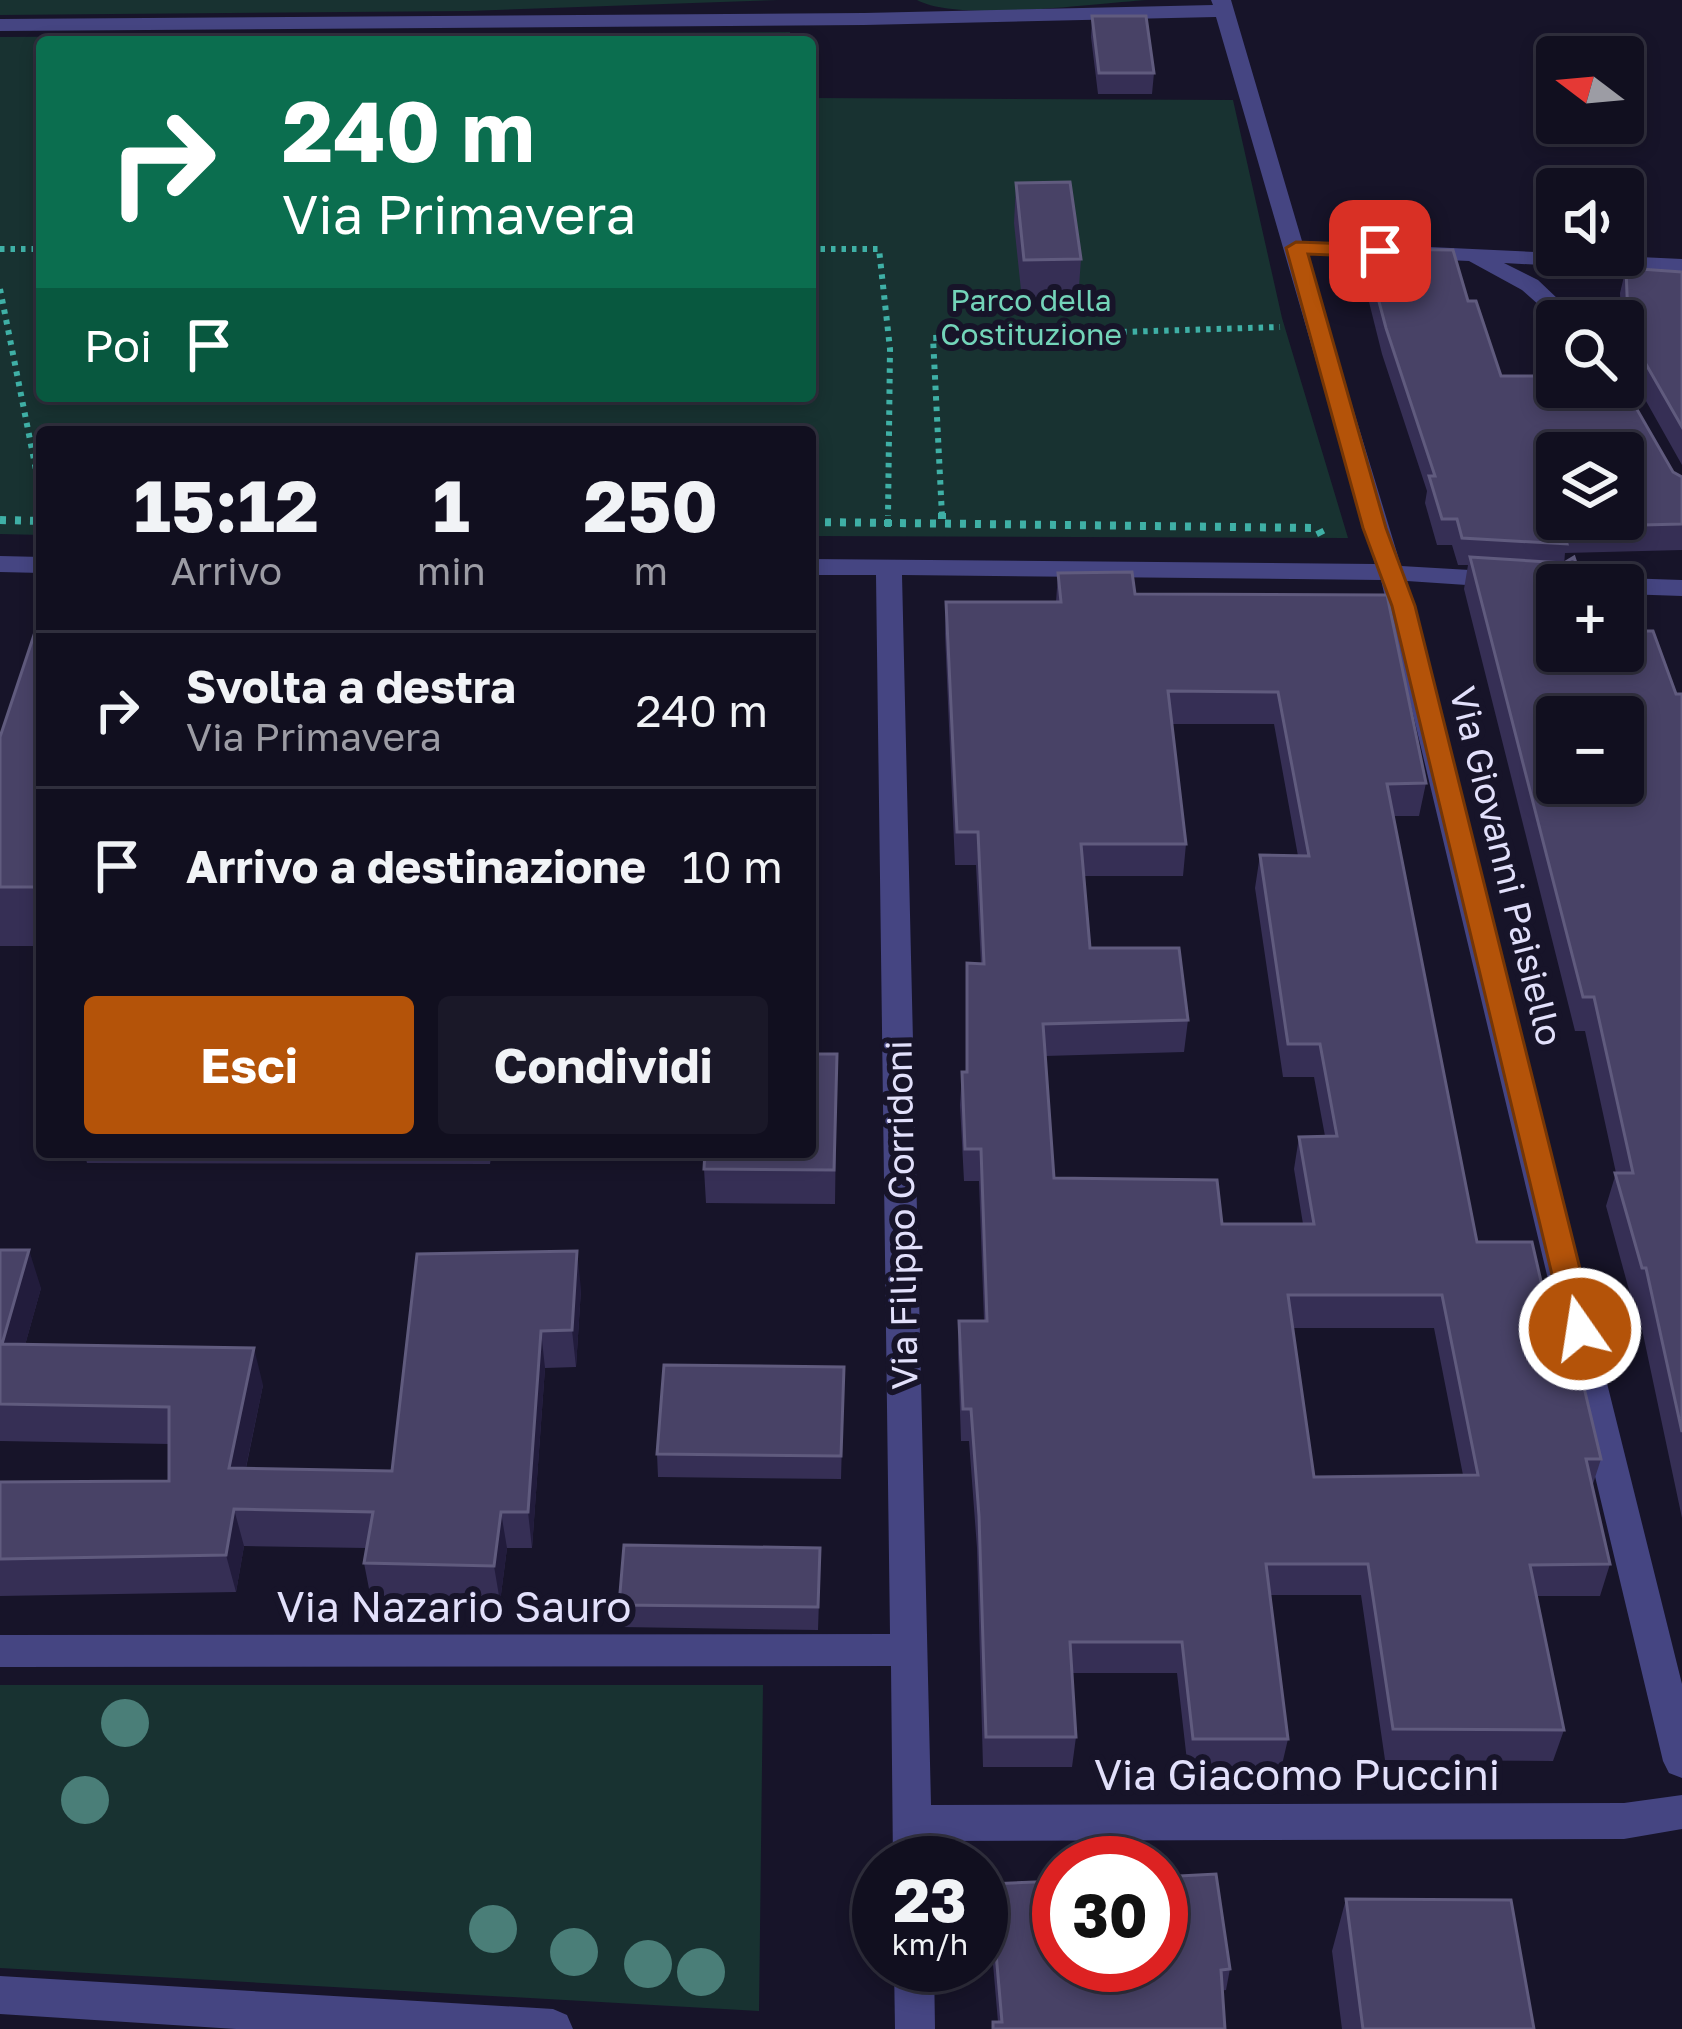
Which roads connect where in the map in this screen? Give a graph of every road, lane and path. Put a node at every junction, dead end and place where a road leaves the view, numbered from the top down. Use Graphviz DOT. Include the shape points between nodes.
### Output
graph roads {
  1 [pos="1223,5"];
  2 [pos="863,9"];
  3 [pos="0,25"];
  4 [pos="0,248"];
  5 [pos="1296,248"];
  6 [pos="36,249"];
  7 [pos="816,249"];
  8 [pos="1472,254"];
  9 [pos="1682,266"];
  10 [pos="0,290"];
  11 [pos="1547,300"];
  12 [pos="1316,326"];
  13 [pos="36,470"];
  14 [pos="0,520"];
  15 [pos="36,520"];
  16 [pos="942,524"];
  17 [pos="0,564"];
  18 [pos="36,565"];
  19 [pos="816,567"];
  20 [pos="889,568"];
  21 [pos="1390,573"];
  22 [pos="1536,582"];
  23 [pos="1644,587"];
  24 [pos="1682,588"];
  25 [pos="909,1650"];
  26 [pos="0,1651"];
  27 [pos="1682,1761"];
  28 [pos="1682,1812"];
  29 [pos="912,1823"];
  30 [pos="912,1836"];
  31 [pos="915,1992"];
  32 [pos="0,1995"];
  33 [pos="399,2024"];
  34 [pos="553,2029"];
  35 [pos="916,2029"];
  1 -- 2 [label="street"];
  1 -- 5 [label="street, Via Giovanni Paisiello"];
  2 -- 3 [label="street"];
  4 -- 6 [label="path"];
  5 -- 8 [label="street"];
  5 -- 12 [label="street, Via Giovanni Paisiello"];
  7 -- 20 [label="path" via="879,249 890,349"];
  8 -- 9 [label="street"];
  8 -- 11 [label="street"];
  10 -- 13 [label="path"];
  12 -- 16 [label="path" via="933,338"];
  12 -- 21 [label="street, Via Giovanni Paisiello"];
  14 -- 15 [label="path"];
  17 -- 18 [label="street"];
  19 -- 20 [label="street"];
  20 -- 21 [label="street"];
  20 -- 25 [label="street, Via Filippo Corridoni"];
  21 -- 22 [label="street"];
  21 -- 27 [label="street, Via Giovanni Paisiello"];
  23 -- 24 [label="street"];
  25 -- 26 [label="street, Via Nazario Sauro"];
  25 -- 29 [label="street, Via Filippo Corridoni"];
  28 -- 29 [label="street, Via Giacomo Puccini" via="1610,1821"];
  29 -- 30 [label="street, Via Filippo Corridoni"];
  31 -- 35 [label="street"];
  32 -- 33 [label="street"];
  33 -- 34 [label="street"];
}
